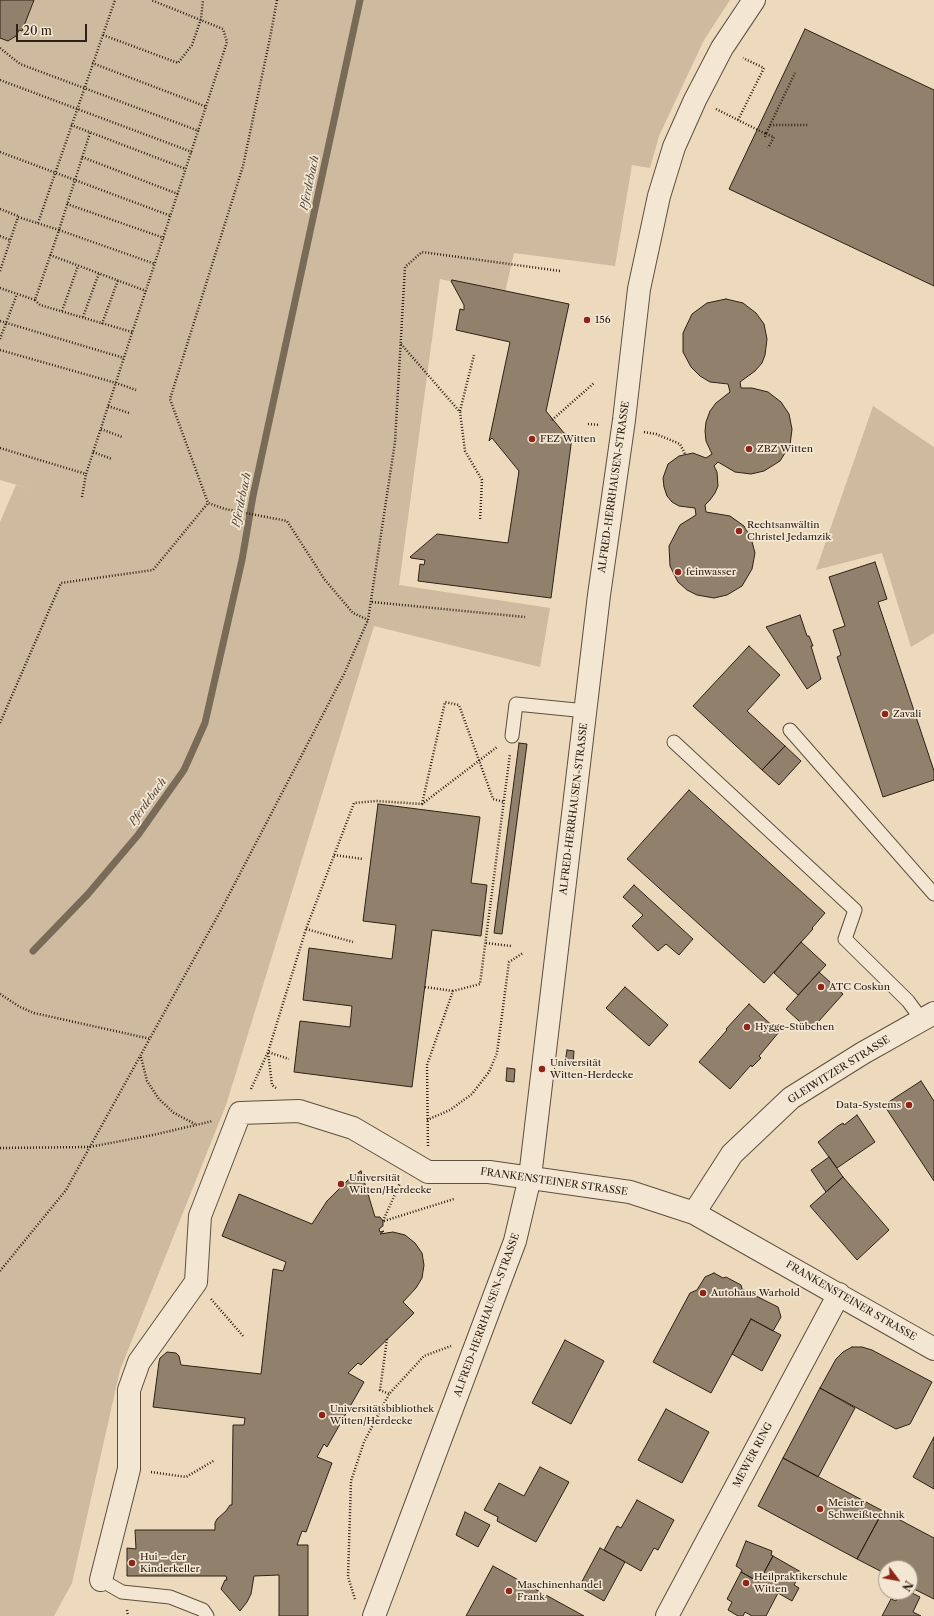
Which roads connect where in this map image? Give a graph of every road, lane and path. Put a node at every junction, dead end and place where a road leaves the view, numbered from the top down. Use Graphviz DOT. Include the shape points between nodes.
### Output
graph roads {
  1 [pos="115,0"];
  2 [pos="151,0"];
  3 [pos="203,0"];
  4 [pos="277,0"];
  5 [pos="754,0"];
  6 [pos="201,19"];
  7 [pos="103,35"];
  8 [pos="0,48"];
  9 [pos="92,63"];
  10 [pos="764,68"];
  11 [pos="795,73"];
  12 [pos="0,80"];
  13 [pos="84,88"];
  14 [pos="207,107"];
  15 [pos="712,107"];
  16 [pos="77,109"];
  17 [pos="738,120"];
  18 [pos="71,125"];
  19 [pos="770,125"];
  20 [pos="808,125"];
  21 [pos="199,131"];
  22 [pos="90,132"];
  23 [pos="766,134"];
  24 [pos="765,137"];
  25 [pos="768,148"];
  26 [pos="0,152"];
  27 [pos="192,152"];
  28 [pos="82,157"];
  29 [pos="186,170"];
  30 [pos="55,173"];
  31 [pos="75,180"];
  32 [pos="178,194"];
  33 [pos="67,204"];
  34 [pos="0,209"];
  35 [pos="171,216"];
  36 [pos="18,217"];
  37 [pos="38,223"];
  38 [pos="59,230"];
  39 [pos="0,236"];
  40 [pos="164,238"];
  41 [pos="10,240"];
  42 [pos="50,255"];
  43 [pos="155,264"];
  44 [pos="78,266"];
  45 [pos="0,271"];
  46 [pos="560,271"];
  47 [pos="99,273"];
  48 [pos="118,280"];
  49 [pos="0,288"];
  50 [pos="146,291"];
  51 [pos="17,294"];
  52 [pos="35,300"];
  53 [pos="62,311"];
  54 [pos="83,317"];
  55 [pos="0,321"];
  56 [pos="6,323"];
  57 [pos="102,324"];
  58 [pos="132,332"];
  59 [pos="0,339"];
  60 [pos="401,343"];
  61 [pos="0,350"];
  62 [pos="474,355"];
  63 [pos="124,358"];
  64 [pos="116,383"];
  65 [pos="594,383"];
  66 [pos="136,390"];
  67 [pos="108,406"];
  68 [pos="460,412"];
  69 [pos="129,413"];
  70 [pos="552,420"];
  71 [pos="100,429"];
  72 [pos="622,429"];
  73 [pos="122,437"];
  74 [pos="0,448"];
  75 [pos="93,452"];
  76 [pos="685,454"];
  77 [pos="112,459"];
  78 [pos="86,474"];
  79 [pos="82,497"];
  80 [pos="208,503"];
  81 [pos="480,521"];
  82 [pos="372,602"];
  83 [pos="525,617"];
  84 [pos="368,620"];
  85 [pos="586,711"];
  86 [pos="0,723"];
  87 [pos="790,730"];
  88 [pos="512,736"];
  89 [pos="674,742"];
  90 [pos="479,761"];
  91 [pos="504,802"];
  92 [pos="422,804"];
  93 [pos="334,855"];
  94 [pos="363,859"];
  95 [pos="934,894"];
  96 [pos="306,929"];
  97 [pos="353,942"];
  98 [pos="486,942"];
  99 [pos="511,946"];
  100 [pos="523,953"];
  101 [pos="425,987"];
  102 [pos="452,991"];
  103 [pos="0,994"];
  104 [pos="928,1017"];
  105 [pos="151,1038"];
  106 [pos="268,1052"];
  107 [pos="141,1057"];
  108 [pos="289,1059"];
  109 [pos="299,1111"];
  110 [pos="240,1113"];
  111 [pos="428,1120"];
  112 [pos="195,1124"];
  113 [pos="89,1147"];
  114 [pos="0,1148"];
  115 [pos="428,1172"];
  116 [pos="530,1177"];
  117 [pos="454,1199"];
  118 [pos="694,1212"];
  119 [pos="0,1271"];
  120 [pos="196,1282"];
  121 [pos="839,1294"];
  122 [pos="243,1336"];
  123 [pos="479,1336"];
  124 [pos="387,1339"];
  125 [pos="934,1349"];
  126 [pos="389,1394"];
  127 [pos="214,1460"];
  128 [pos="129,1469"];
  129 [pos="101,1580"];
  130 [pos="357,1603"];
  131 [pos="207,1616"];
  132 [pos="374,1616"];
  133 [pos="667,1616"];
  1 -- 7 [label="path"];
  2 -- 6 [label="path"];
  3 -- 6 [label="path"];
  4 -- 80 [label="path" via="243,166 170,399"];
  5 -- 72 [label="street, ALFRED-HERRHAUSEN-STRASSE" via="722,48 695,100 674,147 663,182 639,289"];
  6 -- 7 [label="path" via="192,45 178,63"];
  6 -- 14 [label="path" via="223,29 227,42"];
  7 -- 9 [label="path"];
  8 -- 13 [label="path" via="20,64"];
  9 -- 13 [label="path"];
  9 -- 14 [label="path"];
  10 -- 17 [label="path"];
  11 -- 19 [label="path"];
  12 -- 16 [label="path"];
  13 -- 16 [label="path"];
  13 -- 21 [label="path"];
  14 -- 21 [label="path"];
  15 -- 17 [label="path"];
  16 -- 18 [label="path"];
  16 -- 27 [label="path"];
  17 -- 23 [label="path"];
  18 -- 22 [label="path"];
  18 -- 30 [label="path"];
  19 -- 20 [label="path"];
  19 -- 23 [label="path"];
  21 -- 27 [label="path"];
  22 -- 28 [label="path"];
  22 -- 29 [label="path"];
  23 -- 24 [label="path"];
  23 -- 25 [label="path" via="774,137"];
  26 -- 30 [label="path"];
  27 -- 29 [label="path"];
  28 -- 31 [label="path"];
  28 -- 32 [label="path"];
  29 -- 32 [label="path"];
  30 -- 31 [label="path"];
  30 -- 37 [label="path"];
  31 -- 33 [label="path"];
  31 -- 35 [label="path"];
  32 -- 35 [label="path"];
  33 -- 38 [label="path"];
  33 -- 40 [label="path"];
  34 -- 36 [label="path"];
  35 -- 40 [label="path"];
  36 -- 37 [label="path"];
  36 -- 41 [label="path"];
  37 -- 38 [label="path"];
  38 -- 42 [label="path"];
  38 -- 43 [label="path"];
  39 -- 41 [label="path"];
  40 -- 43 [label="path"];
  41 -- 45 [label="path"];
  42 -- 44 [label="path"];
  42 -- 52 [label="path"];
  43 -- 50 [label="path"];
  44 -- 47 [label="path"];
  44 -- 53 [label="path"];
  46 -- 60 [label="path" via="422,252 406,267"];
  47 -- 48 [label="path"];
  47 -- 54 [label="path"];
  48 -- 50 [label="path"];
  48 -- 57 [label="path"];
  49 -- 51 [label="path"];
  50 -- 58 [label="path"];
  51 -- 52 [label="path"];
  51 -- 56 [label="path"];
  52 -- 53 [label="path" via="40,305"];
  53 -- 54 [label="path"];
  54 -- 57 [label="path"];
  55 -- 56 [label="path"];
  56 -- 59 [label="path"];
  56 -- 63 [label="path"];
  57 -- 58 [label="path"];
  58 -- 63 [label="path"];
  60 -- 68 [label="path"];
  60 -- 82 [label="path" via="395,442"];
  61 -- 64 [label="path"];
  62 -- 68 [label="path"];
  63 -- 64 [label="path"];
  64 -- 66 [label="path"];
  64 -- 67 [label="path"];
  65 -- 70 [label="path"];
  67 -- 69 [label="path"];
  67 -- 71 [label="path"];
  68 -- 81 [label="path" via="465,451 482,480"];
  71 -- 73 [label="path"];
  71 -- 75 [label="path"];
  72 -- 76 [label="path" via="656,434 680,444"];
  72 -- 85 [label="street, ALFRED-HERRHAUSEN-STRASSE"];
  74 -- 78 [label="path"];
  75 -- 77 [label="path"];
  75 -- 78 [label="path"];
  78 -- 79 [label="path"];
  80 -- 84 [label="path" via="225,509 287,521 325,580 353,613"];
  80 -- 86 [label="path" via="154,570 61,583"];
  82 -- 83 [label="path"];
  82 -- 84 [label="path"];
  84 -- 105 [label="path" via="344,674"];
  85 -- 88 [label="lane" via="516,704"];
  85 -- 116 [label="street, ALFRED-HERRHAUSEN-STRASSE"];
  87 -- 95 [label="lane"];
  88 -- 90 [label="path"];
  88 -- 91 [label="path"];
  89 -- 104 [label="lane" via="855,910 845,939 908,1001"];
  90 -- 91 [label="path" via="493,799"];
  90 -- 92 [label="path"];
  90 -- 92 [label="path" via="459,705 445,702"];
  91 -- 98 [label="path"];
  92 -- 93 [label="path" via="376,801 354,803"];
  93 -- 94 [label="path"];
  93 -- 96 [label="path"];
  96 -- 97 [label="path"];
  96 -- 106 [label="path"];
  98 -- 99 [label="path"];
  98 -- 102 [label="path" via="480,984"];
  100 -- 111 [label="path" via="509,962 497,1053 489,1072 472,1094 450,1110"];
  101 -- 102 [label="path"];
  102 -- 111 [label="path" via="427,1065"];
  103 -- 105 [label="path" via="34,1013"];
  104 -- 118 [label="street, GLEIWITZER STRASSE" via="863,1053 791,1098 732,1154"];
  105 -- 107 [label="path"];
  106 -- 108 [label="path"];
  106 -- 109 [label="path" via="272,1085"];
  106 -- 110 [label="path"];
  107 -- 112 [label="path" via="147,1081 159,1099 174,1113"];
  107 -- 113 [label="path"];
  109 -- 110 [label="street"];
  109 -- 115 [label="street" via="353,1128"];
  110 -- 112 [label="path"];
  110 -- 120 [label="street" via="200,1216"];
  111 -- 115 [label="path"];
  112 -- 113 [label="path"];
  113 -- 114 [label="path"];
  113 -- 119 [label="path" via="66,1190"];
  115 -- 116 [label="street, FRANKENSTEINER STRASSE" via="489,1172"];
  115 -- 117 [label="path" via="402,1176 383,1221"];
  116 -- 118 [label="street, FRANKENSTEINER STRASSE" via="630,1192"];
  116 -- 123 [label="street, ALFRED-HERRHAUSEN-STRASSE" via="515,1241"];
  118 -- 121 [label="street, FRANKENSTEINER STRASSE"];
  120 -- 122 [label="path"];
  120 -- 128 [label="street" via="139,1362 129,1390"];
  121 -- 125 [label="street, FRANKENSTEINER STRASSE"];
  121 -- 133 [label="street, MEWER RING"];
  123 -- 126 [label="path" via="424,1356"];
  123 -- 132 [label="street, ALFRED-HERRHAUSEN-STRASSE"];
  124 -- 126 [label="path" via="380,1390"];
  126 -- 130 [label="path" via="364,1442 351,1481 348,1577"];
  127 -- 128 [label="path" via="186,1477"];
  128 -- 129 [label="street"];
  129 -- 131 [label="lane" via="122,1592 170,1597 203,1610"];
}
